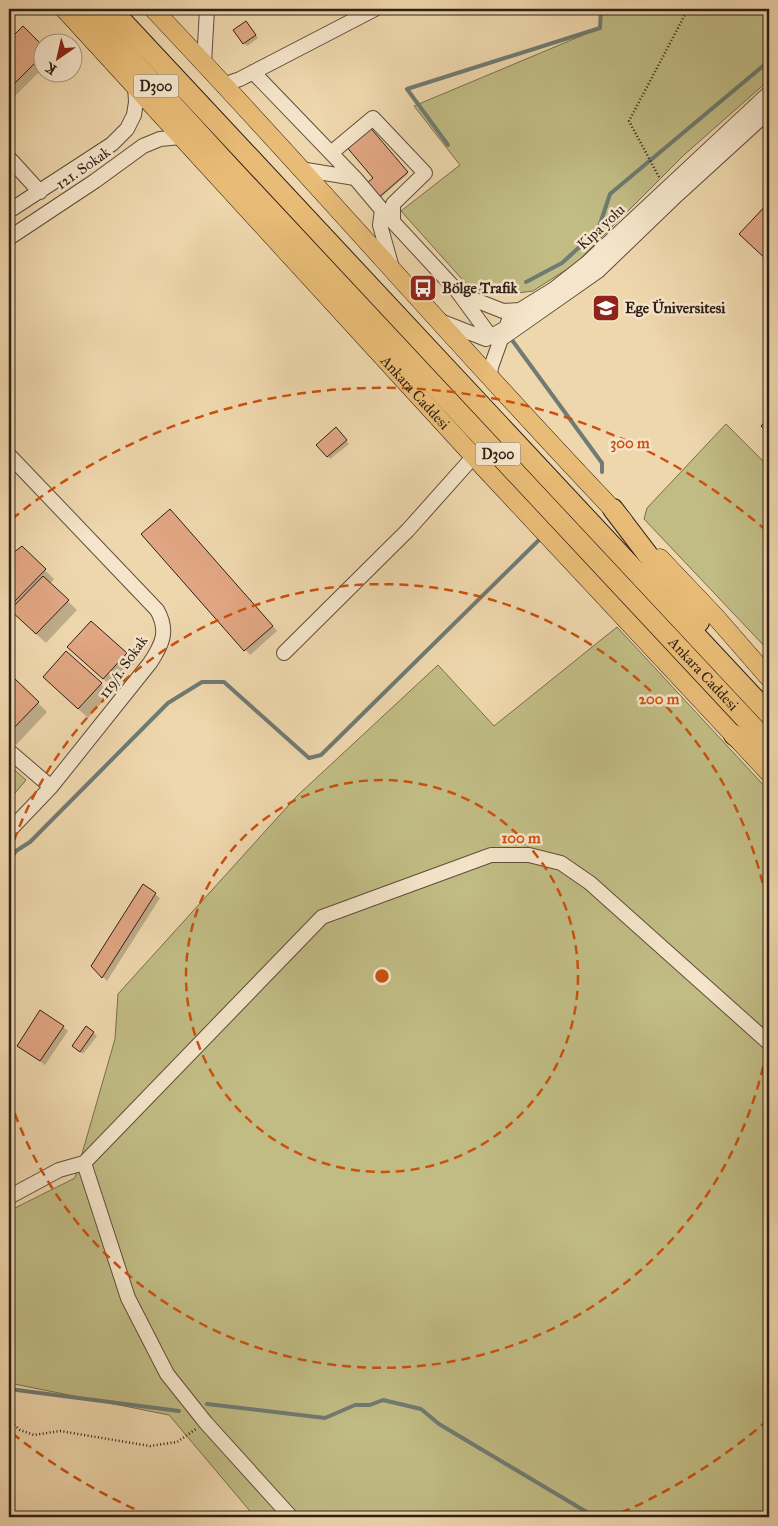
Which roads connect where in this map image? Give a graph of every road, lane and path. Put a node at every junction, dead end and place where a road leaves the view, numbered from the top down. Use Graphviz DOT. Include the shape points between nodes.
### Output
graph roads {
  1 [pos="64,9"];
  2 [pos="85,9"];
  3 [pos="111,9"];
  4 [pos="153,9"];
  5 [pos="207,9"];
  6 [pos="375,9"];
  7 [pos="688,9"];
  8 [pos="204,63"];
  9 [pos="253,72"];
  10 [pos="135,85"];
  11 [pos="223,85"];
  12 [pos="769,93"];
  13 [pos="769,112"];
  14 [pos="180,137"];
  15 [pos="331,153"];
  16 [pos="9,158"];
  17 [pos="653,166"];
  18 [pos="300,168"];
  19 [pos="355,178"];
  20 [pos="40,192"];
  21 [pos="382,210"];
  22 [pos="9,211"];
  23 [pos="393,221"];
  24 [pos="9,238"];
  25 [pos="393,271"];
  26 [pos="458,292"];
  27 [pos="520,310"];
  28 [pos="439,321"];
  29 [pos="496,338"];
  30 [pos="490,376"];
  31 [pos="9,455"];
  32 [pos="474,456"];
  33 [pos="613,509"];
  34 [pos="284,653"];
  35 [pos="769,678"];
  36 [pos="767,712"];
  37 [pos="734,735"];
  38 [pos="769,744"];
  39 [pos="9,751"];
  40 [pos="769,761"];
  41 [pos="769,773"];
  42 [pos="51,787"];
  43 [pos="9,831"];
  44 [pos="769,1043"];
  45 [pos="84,1163"];
  46 [pos="9,1197"];
  47 [pos="9,1420"];
  48 [pos="206,1423"];
  49 [pos="290,1517"];
  1 -- 10 [label="main road, Ankara Caddesi"];
  2 -- 38 [label="highway, Ankara Caddesi / D300"];
  3 -- 36 [label="highway, Ankara Caddesi / D300"];
  4 -- 8 [label="main road"];
  5 -- 8 [label="street"];
  6 -- 9 [label="street"];
  7 -- 17 [label="path" via="629,121"];
  8 -- 11 [label="main road"];
  9 -- 11 [label="street"];
  9 -- 15 [label="street"];
  10 -- 14 [label="main road, Ankara Caddesi"];
  10 -- 20 [label="street, 121. Sokak" via="134,115 127,129 112,144"];
  11 -- 18 [label="main road"];
  12 -- 27 [label="street, Kipa yolu" via="587,263"];
  13 -- 29 [label="street, Kipa yolu" via="598,271"];
  14 -- 24 [label="street, 121. Sokak" via="160,139 143,146"];
  14 -- 32 [label="main road, Ankara Caddesi"];
  15 -- 19 [label="street"];
  15 -- 23 [label="street" via="372,118 425,173 393,204"];
  16 -- 20 [label="street"];
  18 -- 19 [label="street"];
  18 -- 25 [label="main road"];
  19 -- 21 [label="street"];
  20 -- 22 [label="street, 121. Sokak"];
  21 -- 23 [label="street"];
  21 -- 25 [label="street" via="380,225"];
  23 -- 26 [label="street"];
  25 -- 28 [label="main road"];
  26 -- 27 [label="street" via="503,311"];
  26 -- 29 [label="street"];
  27 -- 29 [label="street, Kipa yolu" via="511,316 506,328"];
  28 -- 29 [label="street" via="486,339"];
  28 -- 30 [label="main road"];
  29 -- 30 [label="street, Kipa yolu"];
  30 -- 33 [label="main road"];
  31 -- 42 [label="street, 119/1. Sokak" via="163,620 160,648 150,663"];
  32 -- 34 [label="street" via="408,530"];
  32 -- 37 [label="main road, Ankara Caddesi"];
  33 -- 35 [label="main road"];
  33 -- 36 [label="highway"];
  37 -- 40 [label="highway"];
  37 -- 41 [label="main road, Ankara Caddesi"];
  39 -- 42 [label="street"];
  42 -- 43 [label="street, 119/1. Sokak"];
  44 -- 45 [label="street" via="590,883 561,863 529,855 491,855 322,917"];
  45 -- 46 [label="street" via="59,1170"];
  45 -- 48 [label="street" via="128,1298 167,1374"];
  47 -- 48 [label="path" via="20,1430 34,1435 60,1431 150,1446 177,1442"];
  48 -- 49 [label="street"];
}
